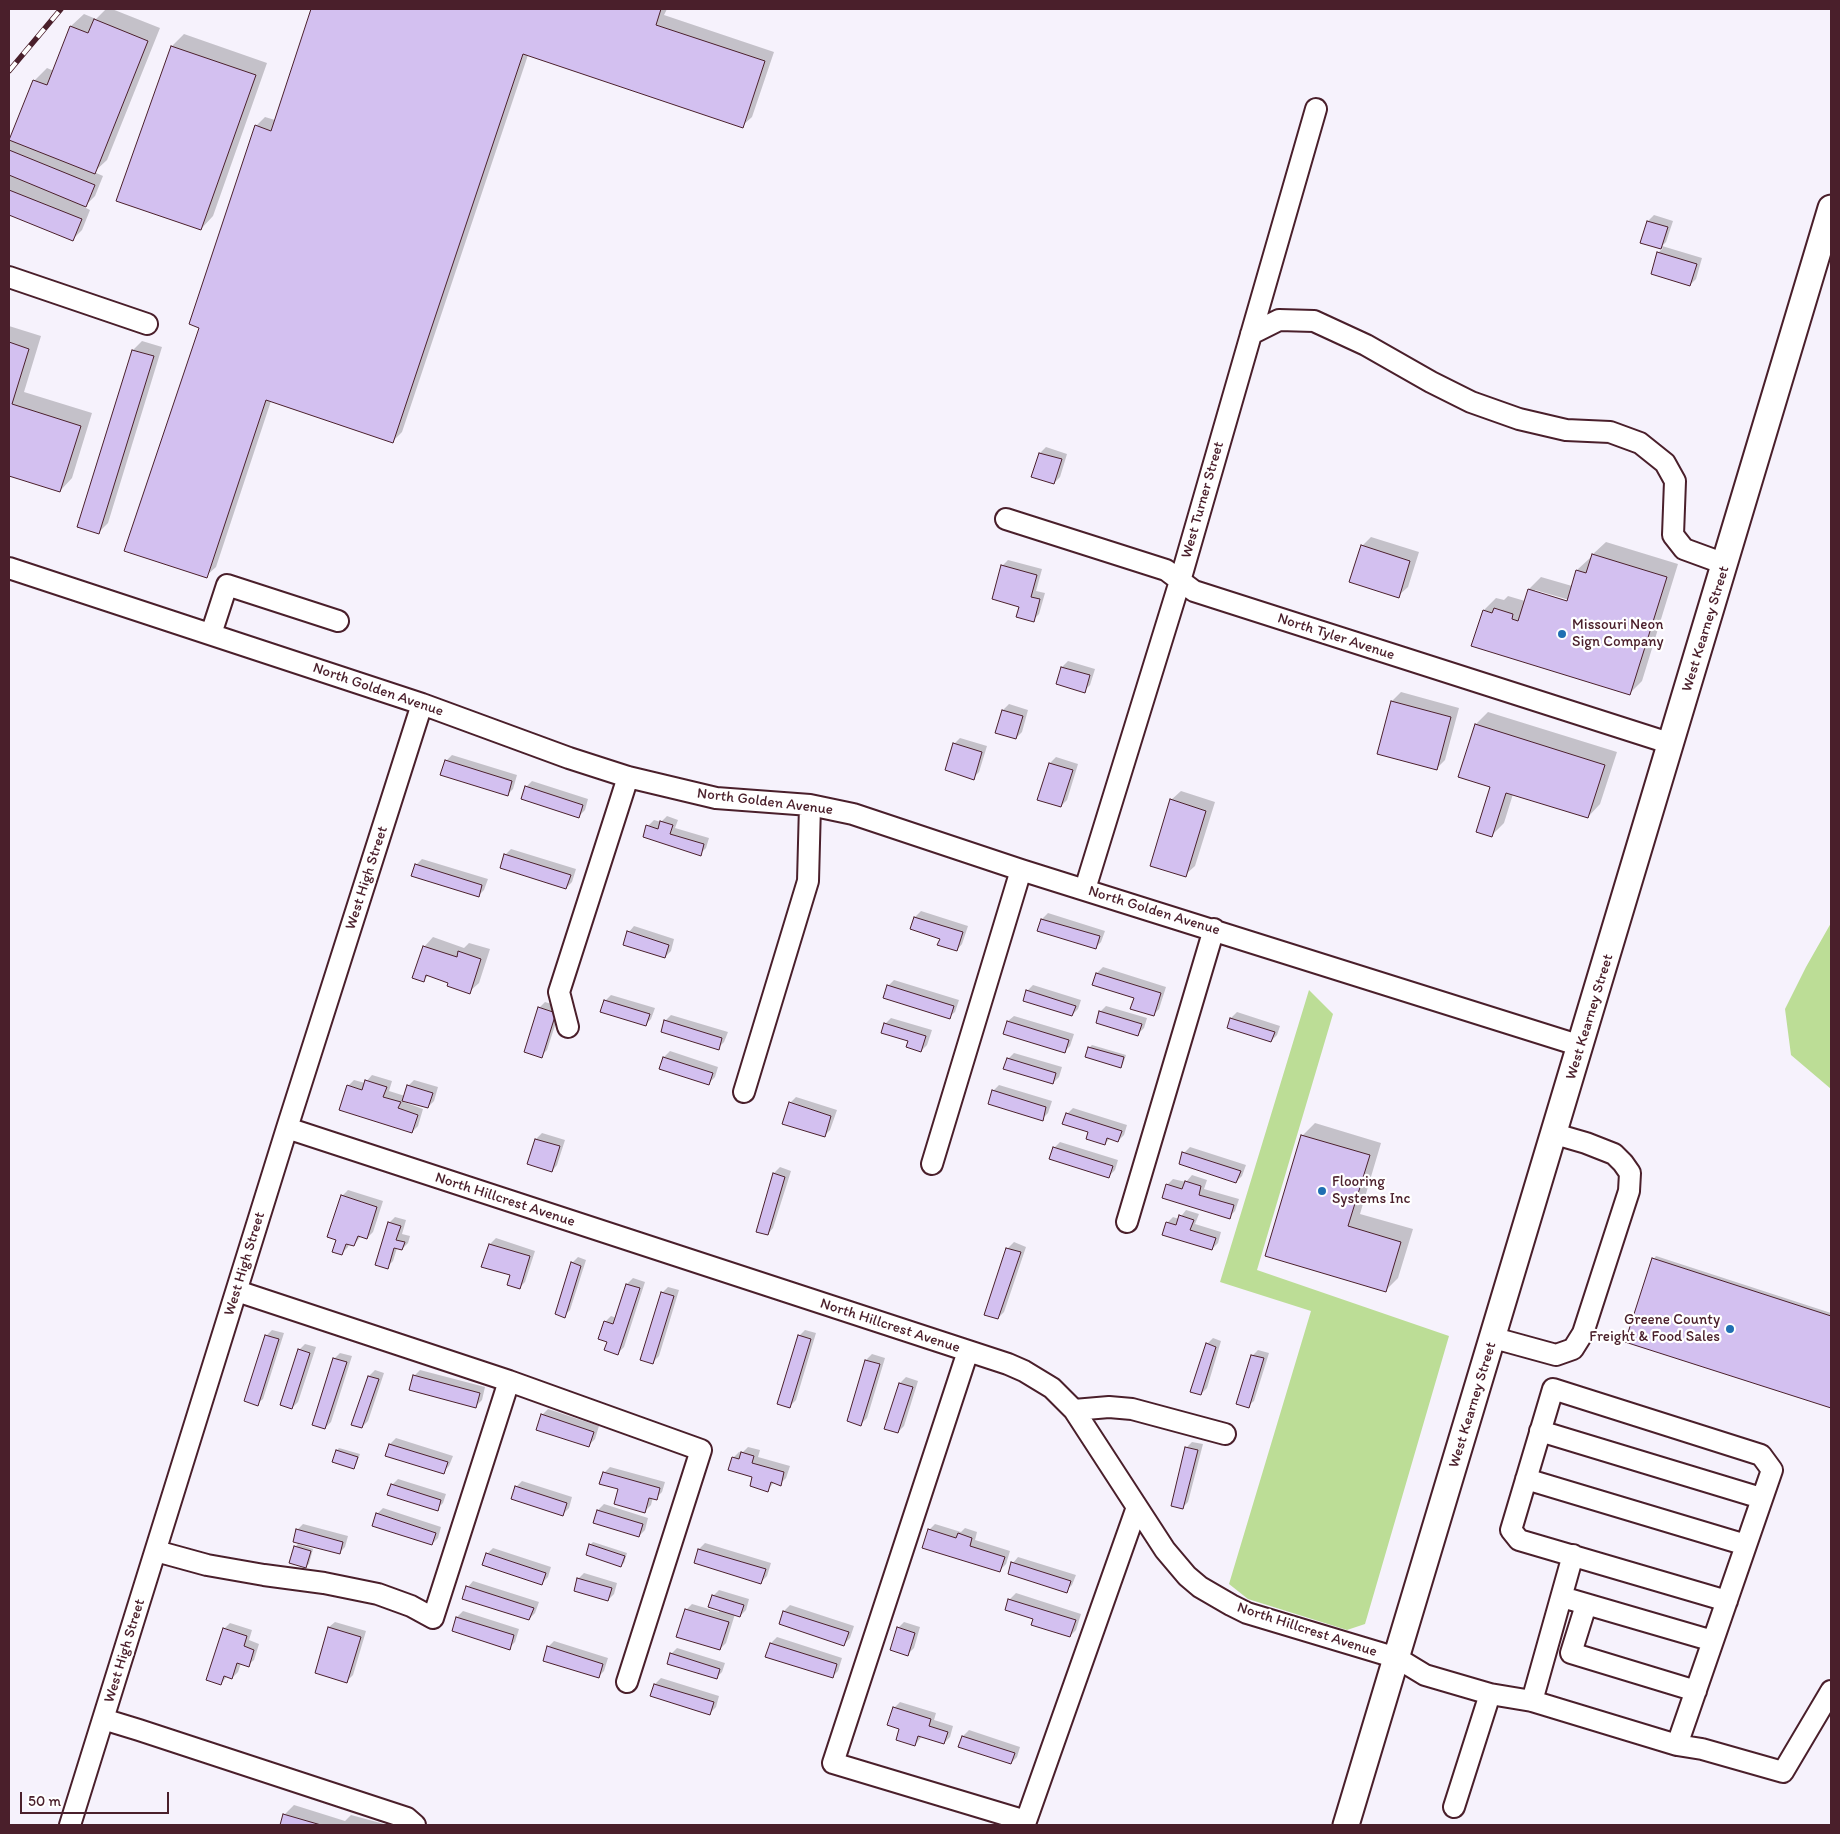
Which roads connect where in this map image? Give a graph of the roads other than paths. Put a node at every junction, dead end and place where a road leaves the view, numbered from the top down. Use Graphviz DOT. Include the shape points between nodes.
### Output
graph roads {
  1 [pos="1316,109"];
  2 [pos="1831,208"];
  3 [pos="9,277"];
  4 [pos="147,324"];
  5 [pos="1251,334"];
  6 [pos="1006,519"];
  7 [pos="1725,564"];
  8 [pos="9,568"];
  9 [pos="1180,581"];
  10 [pos="338,621"];
  11 [pos="211,634"];
  12 [pos="422,704"];
  13 [pos="1672,744"];
  14 [pos="628,777"];
  15 [pos="810,804"];
  16 [pos="1022,870"];
  17 [pos="1085,889"];
  18 [pos="1214,929"];
  19 [pos="568,1027"];
  20 [pos="1581,1046"];
  21 [pos="744,1092"];
  22 [pos="287,1128"];
  23 [pos="1555,1134"];
  24 [pos="932,1164"];
  25 [pos="1127,1222"];
  26 [pos="237,1291"];
  27 [pos="1494,1338"];
  28 [pos="968,1351"];
  29 [pos="510,1381"];
  30 [pos="1074,1410"];
  31 [pos="1540,1431"];
  32 [pos="1225,1434"];
  33 [pos="1526,1479"];
  34 [pos="1761,1498"];
  35 [pos="1137,1506"];
  36 [pos="1746,1545"];
  37 [pos="156,1551"];
  38 [pos="1573,1555"];
  39 [pos="1562,1597"];
  40 [pos="1726,1601"];
  41 [pos="1586,1605"];
  42 [pos="1713,1642"];
  43 [pos="1397,1658"];
  44 [pos="627,1682"];
  45 [pos="1696,1691"];
  46 [pos="1831,1691"];
  47 [pos="1490,1694"];
  48 [pos="1532,1701"];
  49 [pos="104,1719"];
  50 [pos="1677,1745"];
  51 [pos="1454,1807"];
  52 [pos="73,1825"];
  53 [pos="415,1825"];
  54 [pos="1346,1825"];
  1 -- 5 [label="street, West Turner Street"];
  2 -- 7 [label="main road, West Kearney Street"];
  3 -- 4 [label="street"];
  5 -- 7 [label="street" via="1279,320 1314,321 1366,345 1471,402 1519,419 1566,430 1610,432 1640,443 1665,463 1675,481 1673,535 1684,549"];
  5 -- 9 [label="street, West Turner Street"];
  6 -- 9 [label="street, North Tyler Avenue" via="1166,570"];
  7 -- 13 [label="main road, West Kearney Street"];
  8 -- 11 [label="street, North Golden Avenue"];
  9 -- 13 [label="street, North Tyler Avenue" via="1194,591"];
  9 -- 17 [label="street, West Turner Street"];
  10 -- 11 [label="street" via="228,585"];
  11 -- 12 [label="street, North Golden Avenue"];
  12 -- 14 [label="street, North Golden Avenue"];
  12 -- 22 [label="street, West High Street"];
  13 -- 20 [label="main road, West Kearney Street"];
  14 -- 15 [label="street, North Golden Avenue" via="716,798"];
  14 -- 19 [label="street" via="559,992"];
  15 -- 16 [label="street, North Golden Avenue" via="853,814"];
  15 -- 21 [label="street" via="808,881"];
  16 -- 17 [label="street, North Golden Avenue"];
  16 -- 24 [label="street"];
  17 -- 18 [label="street, North Golden Avenue"];
  18 -- 20 [label="street, North Golden Avenue"];
  18 -- 25 [label="street"];
  20 -- 23 [label="main road, West Kearney Street"];
  22 -- 26 [label="street, West High Street"];
  22 -- 28 [label="street, North Hillcrest Avenue"];
  23 -- 27 [label="main road, West Kearney Street"];
  23 -- 27 [label="street" via="1614,1154 1630,1174 1629,1191 1584,1333 1574,1349 1556,1355"];
  26 -- 29 [label="street"];
  26 -- 37 [label="street, West High Street"];
  27 -- 43 [label="main road, West Kearney Street"];
  28 -- 30 [label="street, North Hillcrest Avenue" via="1008,1364 1038,1379"];
  28 -- 35 [label="street" via="832,1763 1026,1821"];
  29 -- 37 [label="street" via="433,1618 378,1594 207,1565"];
  29 -- 44 [label="street" via="701,1450"];
  30 -- 32 [label="street" via="1109,1406 1132,1409"];
  30 -- 35 [label="street, North Hillcrest Avenue"];
  31 -- 33 [label="street"];
  31 -- 34 [label="street"];
  31 -- 34 [label="street" via="1553,1389 1761,1455 1772,1470"];
  33 -- 36 [label="street"];
  33 -- 38 [label="street" via="1511,1530 1519,1540"];
  34 -- 36 [label="street"];
  35 -- 43 [label="street, North Hillcrest Avenue" via="1175,1563 1215,1596 1247,1613"];
  36 -- 40 [label="street"];
  37 -- 49 [label="street, West High Street"];
  38 -- 39 [label="street"];
  38 -- 40 [label="street"];
  39 -- 41 [label="street"];
  39 -- 48 [label="street"];
  40 -- 42 [label="street"];
  41 -- 42 [label="street"];
  41 -- 45 [label="street" via="1571,1653"];
  42 -- 45 [label="street"];
  43 -- 47 [label="street, North Hillcrest Avenue" via="1425,1675"];
  43 -- 54 [label="main road, West Kearney Street"];
  45 -- 50 [label="street"];
  46 -- 50 [label="street, North Hillcrest Avenue" via="1783,1772"];
  47 -- 48 [label="street, North Hillcrest Avenue"];
  47 -- 51 [label="street"];
  48 -- 50 [label="street, North Hillcrest Avenue"];
  49 -- 52 [label="street, West High Street"];
  49 -- 53 [label="street" via="407,1818"];
}
